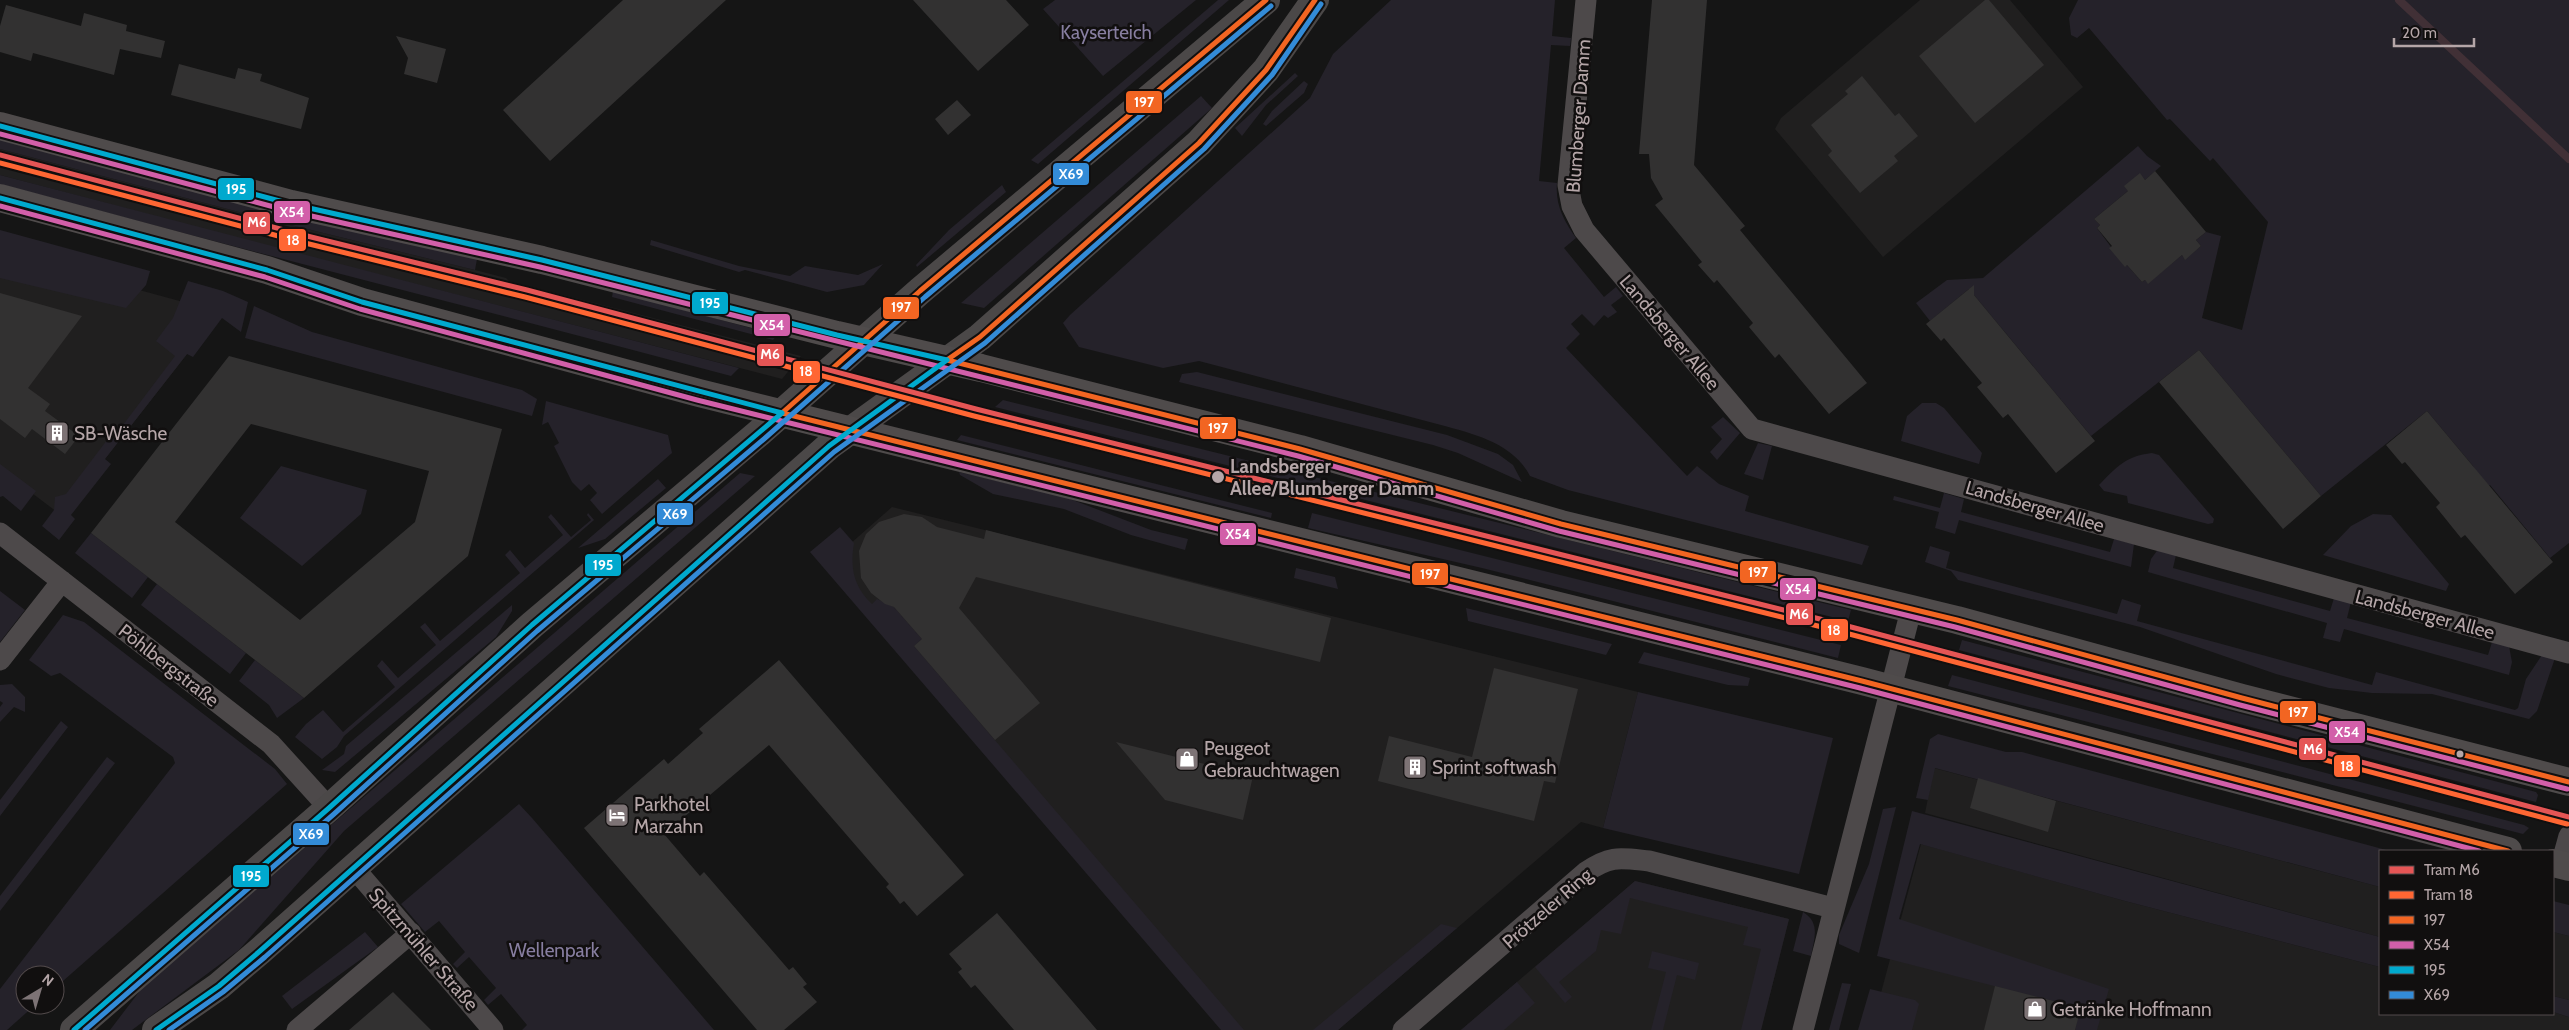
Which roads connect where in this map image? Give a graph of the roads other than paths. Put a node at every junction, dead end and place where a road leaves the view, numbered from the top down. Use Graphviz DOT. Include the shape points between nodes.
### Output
graph roads {
  1 [pos="1266,0"];
  2 [pos="1315,0"];
  3 [pos="1586,0"];
  4 [pos="0,126"];
  5 [pos="0,198"];
  6 [pos="1584,230"];
  7 [pos="864,341"];
  8 [pos="947,360"];
  9 [pos="782,413"];
  10 [pos="851,430"];
  11 [pos="0,533"];
  12 [pos="62,581"];
  13 [pos="1912,610"];
  14 [pos="2569,653"];
  15 [pos="0,660"];
  16 [pos="1892,688"];
  17 [pos="2569,782"];
  18 [pos="329,808"];
  19 [pos="2569,836"];
  20 [pos="2504,850"];
  21 [pos="2561,865"];
  22 [pos="354,868"];
  23 [pos="1833,908"];
  24 [pos="411,933"];
  25 [pos="74,1030"];
  26 [pos="156,1030"];
  27 [pos="297,1030"];
  28 [pos="493,1030"];
  29 [pos="1402,1030"];
  30 [pos="1803,1030"];
  1 -- 7 [label="main road"];
  2 -- 8 [label="main road" via="1266,70 1199,143 980,337"];
  3 -- 6 [label="street, Blumberger Damm" via="1568,185 1572,206"];
  4 -- 7 [label="main road" via="291,204 542,260"];
  5 -- 9 [label="main road" via="258,268 362,302"];
  6 -- 14 [label="street, Landsberger Allee" via="1752,429"];
  7 -- 8 [label="main road"];
  7 -- 9 [label="main road"];
  8 -- 10 [label="main road"];
  8 -- 13 [label="main road" via="1300,449 1561,524"];
  9 -- 10 [label="main road"];
  9 -- 18 [label="main road" via="532,625"];
  10 -- 16 [label="main road"];
  10 -- 22 [label="main road" via="829,446"];
  11 -- 12 [label="street, Pöhlbergstraße"];
  12 -- 15 [label="street"];
  12 -- 18 [label="street, Pöhlbergstraße" via="271,744"];
  13 -- 16 [label="street"];
  13 -- 17 [label="main road"];
  16 -- 20 [label="main road"];
  16 -- 23 [label="street"];
  18 -- 25 [label="main road"];
  19 -- 21 [label="street"];
  22 -- 24 [label="street, Spitzmühler Straße"];
  22 -- 26 [label="main road" via="219,986"];
  23 -- 29 [label="street, Prötzeler Ring" via="1649,861 1619,858 1603,861 1586,872"];
  23 -- 30 [label="street"];
  24 -- 27 [label="street"];
  24 -- 28 [label="street, Spitzmühler Straße"];
}
